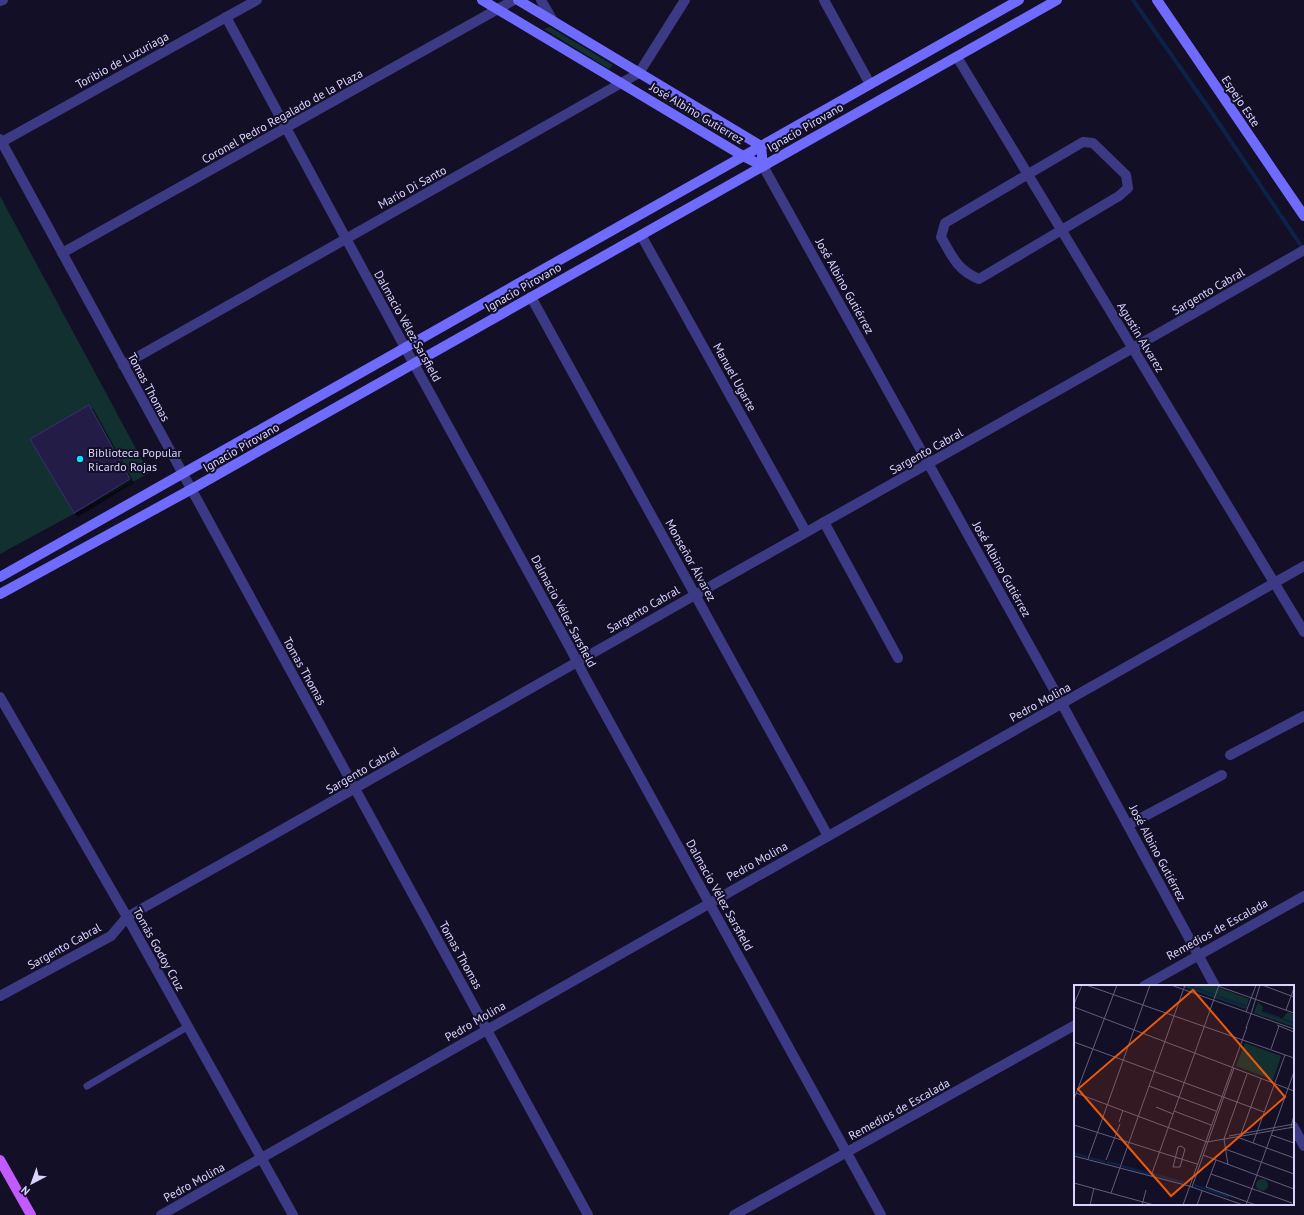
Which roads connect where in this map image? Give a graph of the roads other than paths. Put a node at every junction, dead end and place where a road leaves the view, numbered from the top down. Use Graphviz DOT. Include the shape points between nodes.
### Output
graph roads {
  1 [pos="257,0"];
  2 [pos="482,0"];
  3 [pos="514,0"];
  4 [pos="518,0"];
  5 [pos="541,0"];
  6 [pos="684,0"];
  7 [pos="824,0"];
  8 [pos="1019,0"];
  9 [pos="1057,0"];
  10 [pos="1157,0"];
  11 [pos="498,10"];
  12 [pos="226,17"];
  13 [pos="553,21"];
  14 [pos="957,57"];
  15 [pos="639,73"];
  16 [pos="886,75"];
  17 [pos="622,84"];
  18 [pos="870,84"];
  19 [pos="896,91"];
  20 [pos="854,93"];
  21 [pos="863,109"];
  22 [pos="285,128"];
  23 [pos="1,142"];
  24 [pos="761,146"];
  25 [pos="743,156"];
  26 [pos="763,166"];
  27 [pos="1028,175"];
  28 [pos="1304,216"];
  29 [pos="1062,231"];
  30 [pos="641,235"];
  31 [pos="346,239"];
  32 [pos="1304,250"];
  33 [pos="62,253"];
  34 [pos="531,297"];
  35 [pos="405,348"];
  36 [pos="1133,349"];
  37 [pos="414,364"];
  38 [pos="123,365"];
  39 [pos="929,464"];
  40 [pos="182,474"];
  41 [pos="190,490"];
  42 [pos="824,522"];
  43 [pos="806,532"];
  44 [pos="1304,566"];
  45 [pos="0,577"];
  46 [pos="1274,583"];
  47 [pos="0,594"];
  48 [pos="695,595"];
  49 [pos="1304,632"];
  50 [pos="898,658"];
  51 [pos="577,662"];
  52 [pos="0,697"];
  53 [pos="1062,704"];
  54 [pos="1304,716"];
  55 [pos="1230,755"];
  56 [pos="1222,775"];
  57 [pos="355,790"];
  58 [pos="1128,825"];
  59 [pos="828,836"];
  60 [pos="1304,896"];
  61 [pos="709,902"];
  62 [pos="127,918"];
  63 [pos="1198,955"];
  64 [pos="1146,985"];
  65 [pos="1214,985"];
  66 [pos="0,996"];
  67 [pos="1074,1026"];
  68 [pos="187,1027"];
  69 [pos="487,1029"];
  70 [pos="87,1086"];
  71 [pos="1294,1128"];
  72 [pos="1304,1146"];
  73 [pos="847,1154"];
  74 [pos="262,1158"];
  75 [pos="0,1160"];
  76 [pos="31,1215"];
  77 [pos="161,1215"];
  78 [pos="293,1215"];
  79 [pos="588,1215"];
  80 [pos="734,1215"];
  81 [pos="881,1215"];
  1 -- 12 [label="street, Toribio de Luzuriaga"];
  2 -- 11 [label="street, José Albino Gutierrez"];
  3 -- 11 [label="street, Coronel Pedro Regalado de la Plaza"];
  4 -- 13 [label="street, José Albino Gutierrez"];
  5 -- 13 [label="street"];
  6 -- 15 [label="street, Mario Di Santo"];
  7 -- 18 [label="street"];
  8 -- 16 [label="street, Ignacio Pirovano"];
  9 -- 14 [label="street, Ignacio Pirovano"];
  10 -- 28 [label="street, Espejo Este"];
  11 -- 17 [label="street, José Albino Gutierrez"];
  11 -- 22 [label="street, Coronel Pedro Regalado de la Plaza"];
  12 -- 22 [label="street, Dalmacio Vélez Sarsfield"];
  12 -- 23 [label="street, Toribio de Luzuriaga"];
  13 -- 15 [label="street, José Albino Gutierrez"];
  14 -- 19 [label="street, Ignacio Pirovano"];
  14 -- 27 [label="street, Agustin Alvarez"];
  15 -- 17 [label="street, Mario Di Santo"];
  15 -- 24 [label="street, José Albino Gutierrez"];
  16 -- 18 [label="street, Ignacio Pirovano"];
  16 -- 19 [label="street"];
  17 -- 25 [label="street, José Albino Gutierrez"];
  17 -- 31 [label="street, Mario Di Santo"];
  18 -- 20 [label="street, Ignacio Pirovano"];
  19 -- 21 [label="street, Ignacio Pirovano"];
  20 -- 21 [label="street"];
  20 -- 24 [label="street, Ignacio Pirovano"];
  21 -- 26 [label="street, Ignacio Pirovano"];
  22 -- 31 [label="street, Dalmacio Vélez Sarsfield"];
  22 -- 33 [label="street, Coronel Pedro Regalado de la Plaza"];
  23 -- 33 [label="street, Tomas Thomas"];
  24 -- 25 [label="street, Ignacio Pirovano"];
  24 -- 26 [label="street, José Albino Gutierrez"];
  25 -- 26 [label="street, José Albino Gutierrez"];
  25 -- 35 [label="street, Ignacio Pirovano"];
  26 -- 30 [label="street, Ignacio Pirovano"];
  26 -- 39 [label="street, José Albino Gutiérrez"];
  27 -- 29 [label="street, Agustin Alvarez"];
  27 -- 29 [label="street" via="1083,142 1093,143 1126,175 1128,188 1119,196"];
  27 -- 29 [label="street" via="944,223 941,237 959,267 979,279"];
  29 -- 36 [label="street, Agustin Alvarez"];
  30 -- 34 [label="street, Ignacio Pirovano"];
  30 -- 43 [label="street, Manuel Ugarte"];
  31 -- 35 [label="street, Dalmacio Vélez Sarsfield"];
  31 -- 38 [label="street, Mario Di Santo"];
  32 -- 36 [label="street, Sargento Cabral"];
  33 -- 38 [label="street, Tomas Thomas"];
  34 -- 37 [label="street, Ignacio Pirovano"];
  34 -- 48 [label="street, Monseñor Álvarez"];
  35 -- 37 [label="street, Dalmacio Vélez Sarsfield"];
  35 -- 40 [label="street, Ignacio Pirovano"];
  36 -- 39 [label="street, Sargento Cabral"];
  36 -- 46 [label="street, Agustin Alvarez"];
  37 -- 41 [label="street, Ignacio Pirovano"];
  37 -- 51 [label="street, Dalmacio Vélez Sarsfield"];
  38 -- 40 [label="street, Tomas Thomas"];
  39 -- 42 [label="street, Sargento Cabral"];
  39 -- 53 [label="street, José Albino Gutiérrez"];
  40 -- 41 [label="street, Tomas Thomas"];
  40 -- 45 [label="street, Ignacio Pirovano"];
  41 -- 47 [label="street, Ignacio Pirovano"];
  41 -- 57 [label="street, Tomas Thomas"];
  42 -- 43 [label="street, Sargento Cabral"];
  42 -- 50 [label="street"];
  43 -- 48 [label="street, Sargento Cabral"];
  44 -- 46 [label="street, Pedro Molina"];
  46 -- 49 [label="street, Agustin Alvarez"];
  46 -- 53 [label="street, Pedro Molina"];
  48 -- 51 [label="street, Sargento Cabral"];
  48 -- 59 [label="street, Monseñor Álvarez"];
  51 -- 57 [label="street, Sargento Cabral"];
  51 -- 61 [label="street, Dalmacio Vélez Sarsfield"];
  52 -- 62 [label="street, Tomás Godoy Cruz"];
  53 -- 58 [label="street, José Albino Gutiérrez"];
  53 -- 59 [label="street, Pedro Molina"];
  54 -- 55 [label="street"];
  56 -- 58 [label="street"];
  57 -- 62 [label="street, Sargento Cabral"];
  57 -- 69 [label="street, Tomas Thomas"];
  58 -- 63 [label="street, José Albino Gutiérrez"];
  59 -- 61 [label="street, Pedro Molina"];
  60 -- 63 [label="street, Remedios de Escalada"];
  61 -- 69 [label="street, Pedro Molina"];
  61 -- 73 [label="street, Dalmacio Vélez Sarsfield"];
  62 -- 66 [label="street, Sargento Cabral" via="111,936"];
  62 -- 68 [label="street, Tomás Godoy Cruz"];
  63 -- 64 [label="street, Remedios de Escalada"];
  63 -- 65 [label="street, José Albino Gutiérrez"];
  67 -- 73 [label="street, Remedios de Escalada"];
  68 -- 70 [label="lane"];
  68 -- 74 [label="street, Tomás Godoy Cruz"];
  69 -- 74 [label="street, Pedro Molina"];
  69 -- 79 [label="street, Tomas Thomas"];
  71 -- 72 [label="street"];
  73 -- 80 [label="street, Remedios de Escalada"];
  73 -- 81 [label="street, Dalmacio Vélez Sarsfield"];
  74 -- 77 [label="street, Pedro Molina"];
  74 -- 78 [label="street, Tomás Godoy Cruz"];
  75 -- 76 [label="main road"];
}
